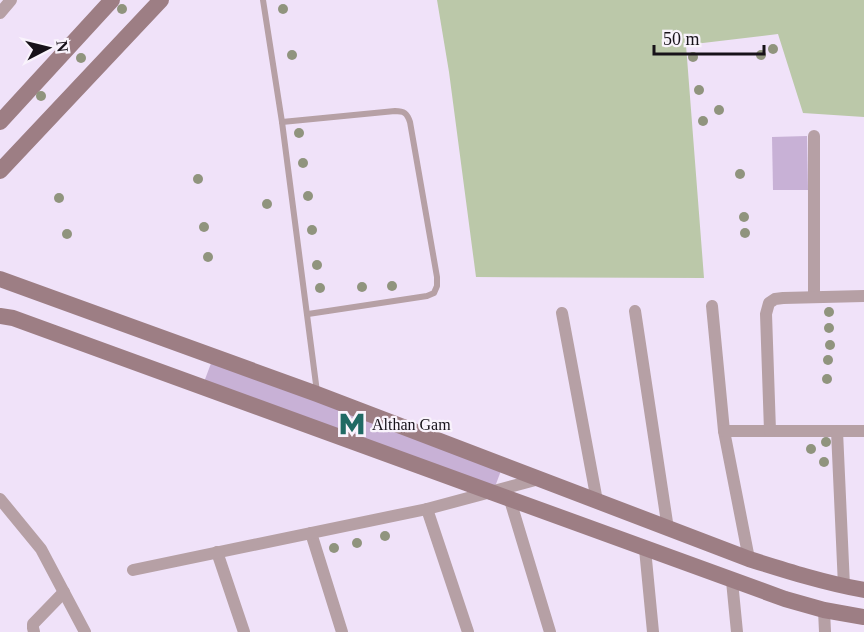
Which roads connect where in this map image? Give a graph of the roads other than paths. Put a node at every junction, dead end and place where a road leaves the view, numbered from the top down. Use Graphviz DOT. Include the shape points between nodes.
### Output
graph roads {
  1 [pos="11,0"];
  2 [pos="112,0"];
  3 [pos="161,0"];
  4 [pos="263,0"];
  5 [pos="0,13"];
  6 [pos="0,122"];
  7 [pos="282,122"];
  8 [pos="814,136"];
  9 [pos="0,171"];
  10 [pos="0,279"];
  11 [pos="864,296"];
  12 [pos="814,297"];
  13 [pos="712,306"];
  14 [pos="635,310"];
  15 [pos="562,313"];
  16 [pos="308,314"];
  17 [pos="0,316"];
  18 [pos="317,394"];
  19 [pos="724,430"];
  20 [pos="770,431"];
  21 [pos="837,431"];
  22 [pos="864,431"];
  23 [pos="539,479"];
  24 [pos="491,492"];
  25 [pos="0,500"];
  26 [pos="510,500"];
  27 [pos="597,501"];
  28 [pos="427,509"];
  29 [pos="668,529"];
  30 [pos="311,533"];
  31 [pos="645,549"];
  32 [pos="217,552"];
  33 [pos="749,559"];
  34 [pos="133,570"];
  35 [pos="732,581"];
  36 [pos="844,586"];
  37 [pos="864,590"];
  38 [pos="64,592"];
  39 [pos="824,610"];
  40 [pos="864,617"];
  41 [pos="34,632"];
  42 [pos="85,632"];
  43 [pos="244,632"];
  44 [pos="342,632"];
  45 [pos="468,632"];
  46 [pos="550,632"];
  47 [pos="653,632"];
  48 [pos="737,632"];
  49 [pos="825,632"];
  1 -- 5 [label="street"];
  2 -- 6 [label="main road"];
  3 -- 9 [label="main road"];
  4 -- 7 [label="lane"];
  7 -- 16 [label="lane"];
  7 -- 16 [label="lane" via="394,111 408,115 437,277 434,293 427,296"];
  8 -- 12 [label="street"];
  10 -- 18 [label="main road"];
  11 -- 12 [label="street"];
  12 -- 20 [label="street" via="775,299 768,306"];
  13 -- 19 [label="street"];
  14 -- 29 [label="street"];
  15 -- 27 [label="street"];
  16 -- 18 [label="lane"];
  17 -- 24 [label="main road"];
  18 -- 23 [label="main road"];
  19 -- 20 [label="street"];
  19 -- 33 [label="street"];
  20 -- 21 [label="street"];
  21 -- 22 [label="street"];
  21 -- 36 [label="street"];
  23 -- 24 [label="street"];
  23 -- 27 [label="main road"];
  24 -- 26 [label="main road"];
  24 -- 28 [label="street"];
  25 -- 38 [label="street" via="41,549"];
  26 -- 31 [label="main road"];
  26 -- 46 [label="street"];
  27 -- 29 [label="main road"];
  28 -- 30 [label="street"];
  28 -- 45 [label="street"];
  29 -- 33 [label="main road"];
  30 -- 32 [label="street"];
  30 -- 44 [label="street"];
  31 -- 35 [label="main road"];
  31 -- 47 [label="street"];
  32 -- 34 [label="street"];
  32 -- 43 [label="street"];
  33 -- 36 [label="main road"];
  35 -- 39 [label="main road"];
  35 -- 48 [label="street"];
  36 -- 37 [label="main road"];
  38 -- 41 [label="street" via="33,624"];
  38 -- 42 [label="street"];
  39 -- 40 [label="main road"];
  39 -- 49 [label="street"];
}
